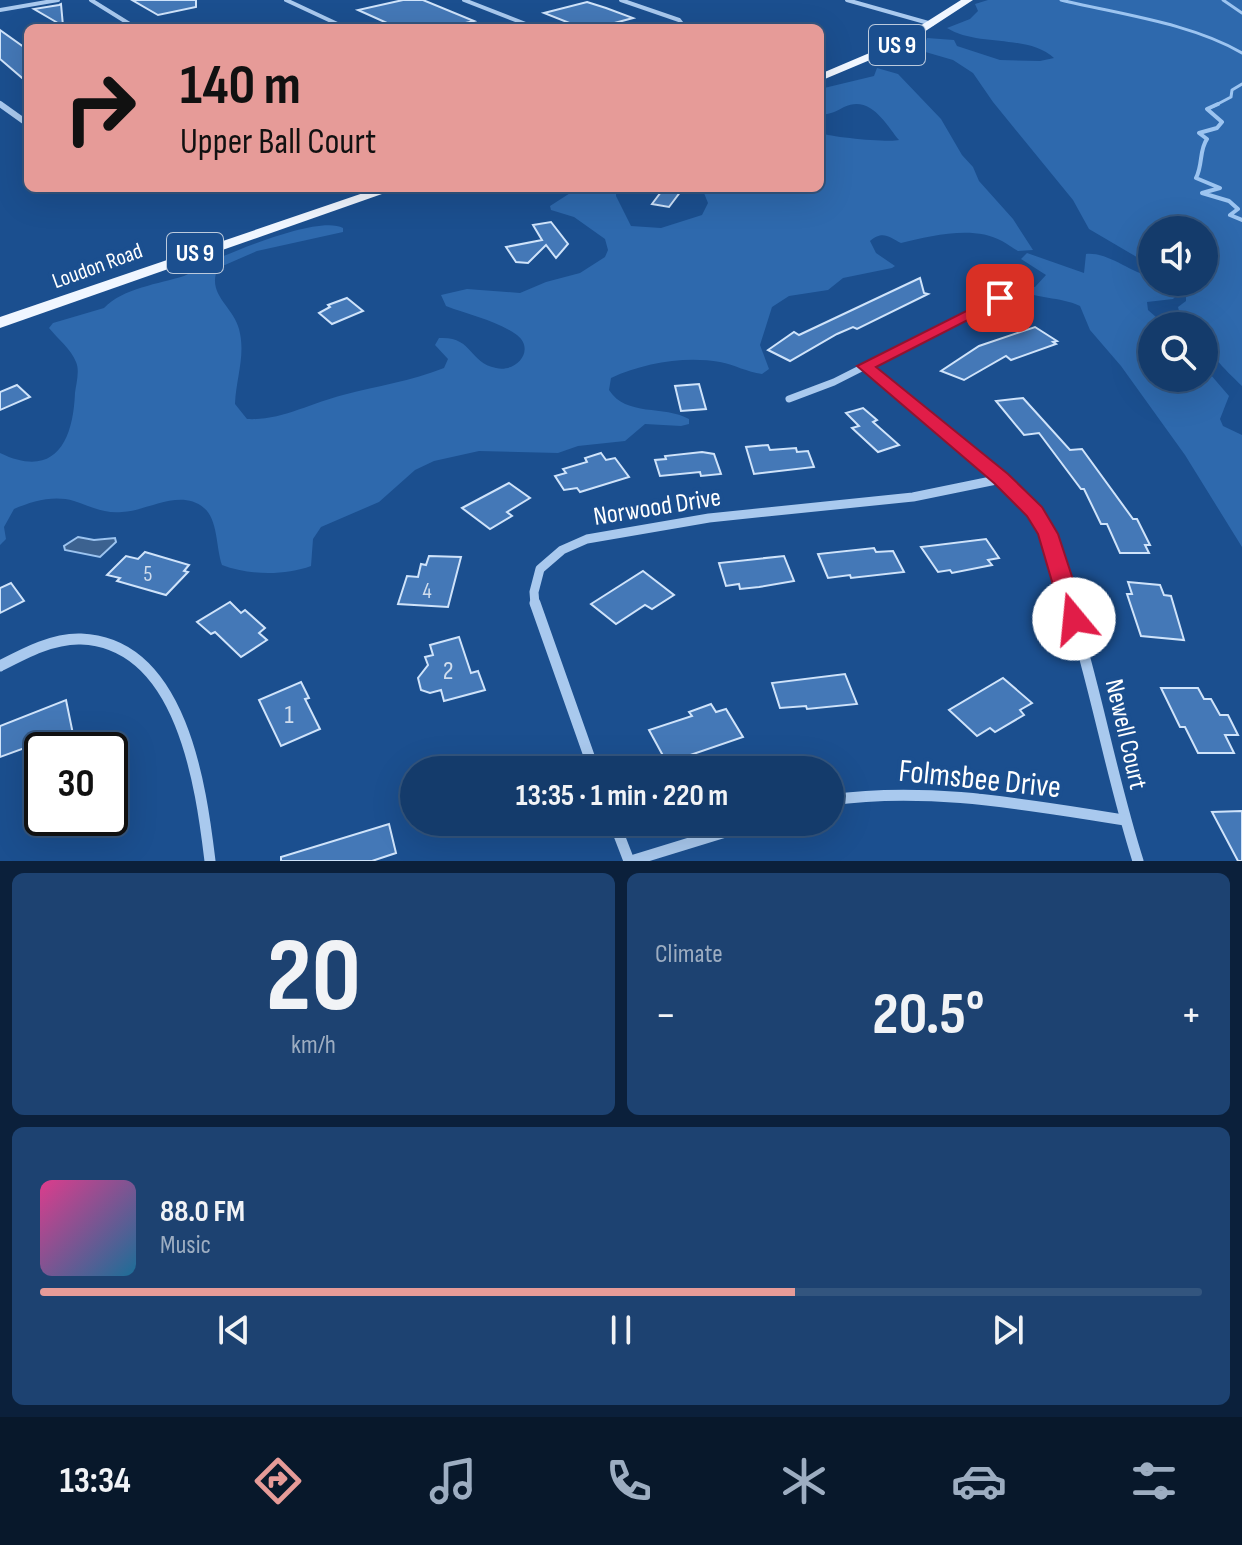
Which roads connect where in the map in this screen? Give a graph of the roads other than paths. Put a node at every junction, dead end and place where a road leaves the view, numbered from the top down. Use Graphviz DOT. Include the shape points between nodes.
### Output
graph roads {
  1 [pos="58,0"];
  2 [pos="91,0"];
  3 [pos="286,0"];
  4 [pos="464,0"];
  5 [pos="621,0"];
  6 [pos="847,0"];
  7 [pos="968,0"];
  8 [pos="0,10"];
  9 [pos="130,24"];
  10 [pos="337,24"];
  11 [pos="526,24"];
  12 [pos="682,24"];
  13 [pos="932,24"];
  14 [pos="824,76"];
  15 [pos="0,104"];
  16 [pos="24,121"];
  17 [pos="380,192"];
  18 [pos="1000,298"];
  19 [pos="0,323"];
  20 [pos="865,366"];
  21 [pos="789,399"];
  22 [pos="1001,479"];
  23 [pos="0,666"];
  24 [pos="589,756"];
  25 [pos="844,799"];
  26 [pos="1125,820"];
  27 [pos="620,836"];
  28 [pos="712,836"];
  29 [pos="210,861"];
  30 [pos="630,861"];
  31 [pos="1138,861"];
  1 -- 8 [label="street"];
  2 -- 9 [label="street"];
  3 -- 10 [label="street"];
  4 -- 11 [label="street"];
  5 -- 12 [label="street"];
  6 -- 13 [label="street"];
  7 -- 13 [label="main road, US 9"];
  13 -- 14 [label="main road, US 9"];
  15 -- 16 [label="street"];
  17 -- 19 [label="main road, Loudon Road / US 9"];
  18 -- 20 [label="street"];
  20 -- 21 [label="street"];
  20 -- 22 [label="street, Newell Court"];
  22 -- 24 [label="street, Norwood Drive" via="882,501 669,523 587,539 556,554 537,574 536,613"];
  22 -- 26 [label="street, Newell Court" via="1035,512 1048,534 1092,676"];
  23 -- 29 [label="street" via="43,646 76,639 101,641 137,663 174,711 188,742"];
  25 -- 26 [label="street, Folmsbee Drive" via="897,794"];
  26 -- 31 [label="street, Newell Court"];
  27 -- 30 [label="street"];
  28 -- 30 [label="street"];
}
